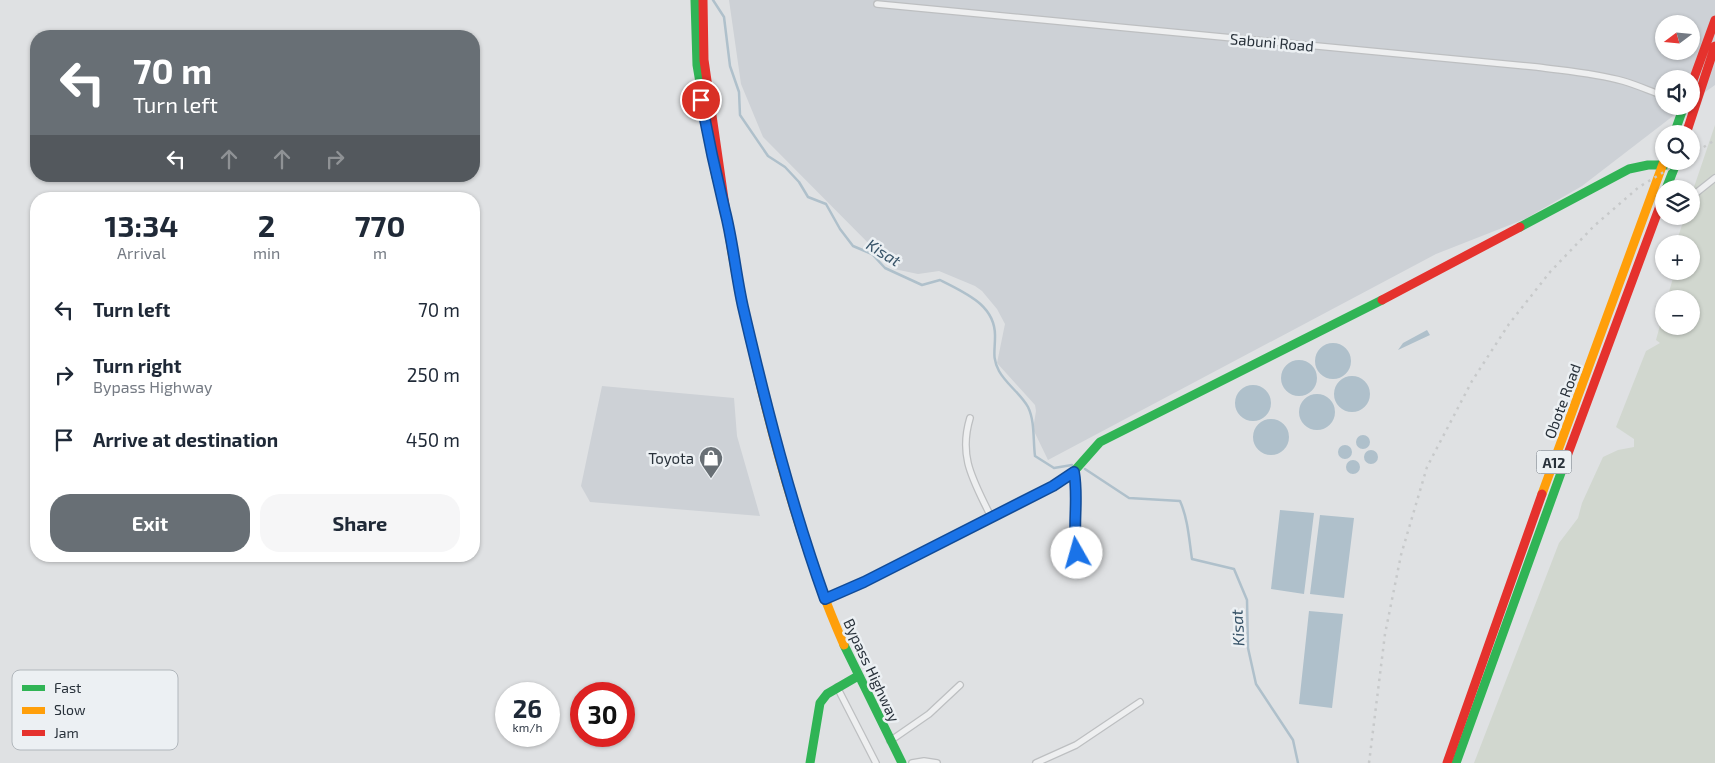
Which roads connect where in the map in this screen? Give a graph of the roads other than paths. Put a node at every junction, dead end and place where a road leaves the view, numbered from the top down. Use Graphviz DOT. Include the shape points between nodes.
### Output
graph roads {
  1 [pos="695,0"];
  2 [pos="703,0"];
  3 [pos="877,4"];
  4 [pos="1715,20"];
  5 [pos="1712,38"];
  6 [pos="1715,46"];
  7 [pos="1698,70"];
  8 [pos="1655,92"];
  9 [pos="1689,125"];
  10 [pos="1655,165"];
  11 [pos="1661,170"];
  12 [pos="1715,178"];
  13 [pos="1700,190"];
  14 [pos="725,211"];
  15 [pos="1655,223"];
  16 [pos="970,418"];
  17 [pos="1074,472"];
  18 [pos="991,517"];
  19 [pos="1077,553"];
  20 [pos="825,599"];
  21 [pos="858,676"];
  22 [pos="960,685"];
  23 [pos="836,687"];
  24 [pos="1140,702"];
  25 [pos="890,741"];
  26 [pos="810,763"];
  27 [pos="876,763"];
  28 [pos="902,763"];
  29 [pos="912,763"];
  30 [pos="937,763"];
  31 [pos="1036,763"];
  32 [pos="1447,763"];
  33 [pos="1456,763"];
  1 -- 14 [label="main road, Bypass Highway" via="695,46 701,100"];
  2 -- 14 [label="main road, Bypass Highway" via="704,63"];
  3 -- 8 [label="street, Sabuni Road" via="1537,67 1615,79"];
  4 -- 5 [label="main road"];
  5 -- 7 [label="main road"];
  6 -- 9 [label="main road"];
  10 -- 17 [label="main road" via="1629,169 1368,307 1100,442"];
  11 -- 32 [label="main road, Obote Road / A12" via="1498,614"];
  12 -- 13 [label="street"];
  14 -- 20 [label="main road, Bypass Highway" via="770,423"];
  15 -- 33 [label="main road, Obote Road / A12"];
  16 -- 18 [label="street" via="964,442 967,458 972,478"];
  17 -- 18 [label="main road"];
  17 -- 19 [label="street"];
  18 -- 20 [label="main road"];
  20 -- 21 [label="main road, Bypass Highway"];
  21 -- 23 [label="main road"];
  21 -- 25 [label="main road, Bypass Highway"];
  22 -- 25 [label="street" via="930,714"];
  23 -- 26 [label="main road" via="820,703"];
  23 -- 27 [label="street"];
  24 -- 31 [label="street" via="1076,745"];
  25 -- 28 [label="main road, Bypass Highway"];
  29 -- 30 [label="street"];
}
